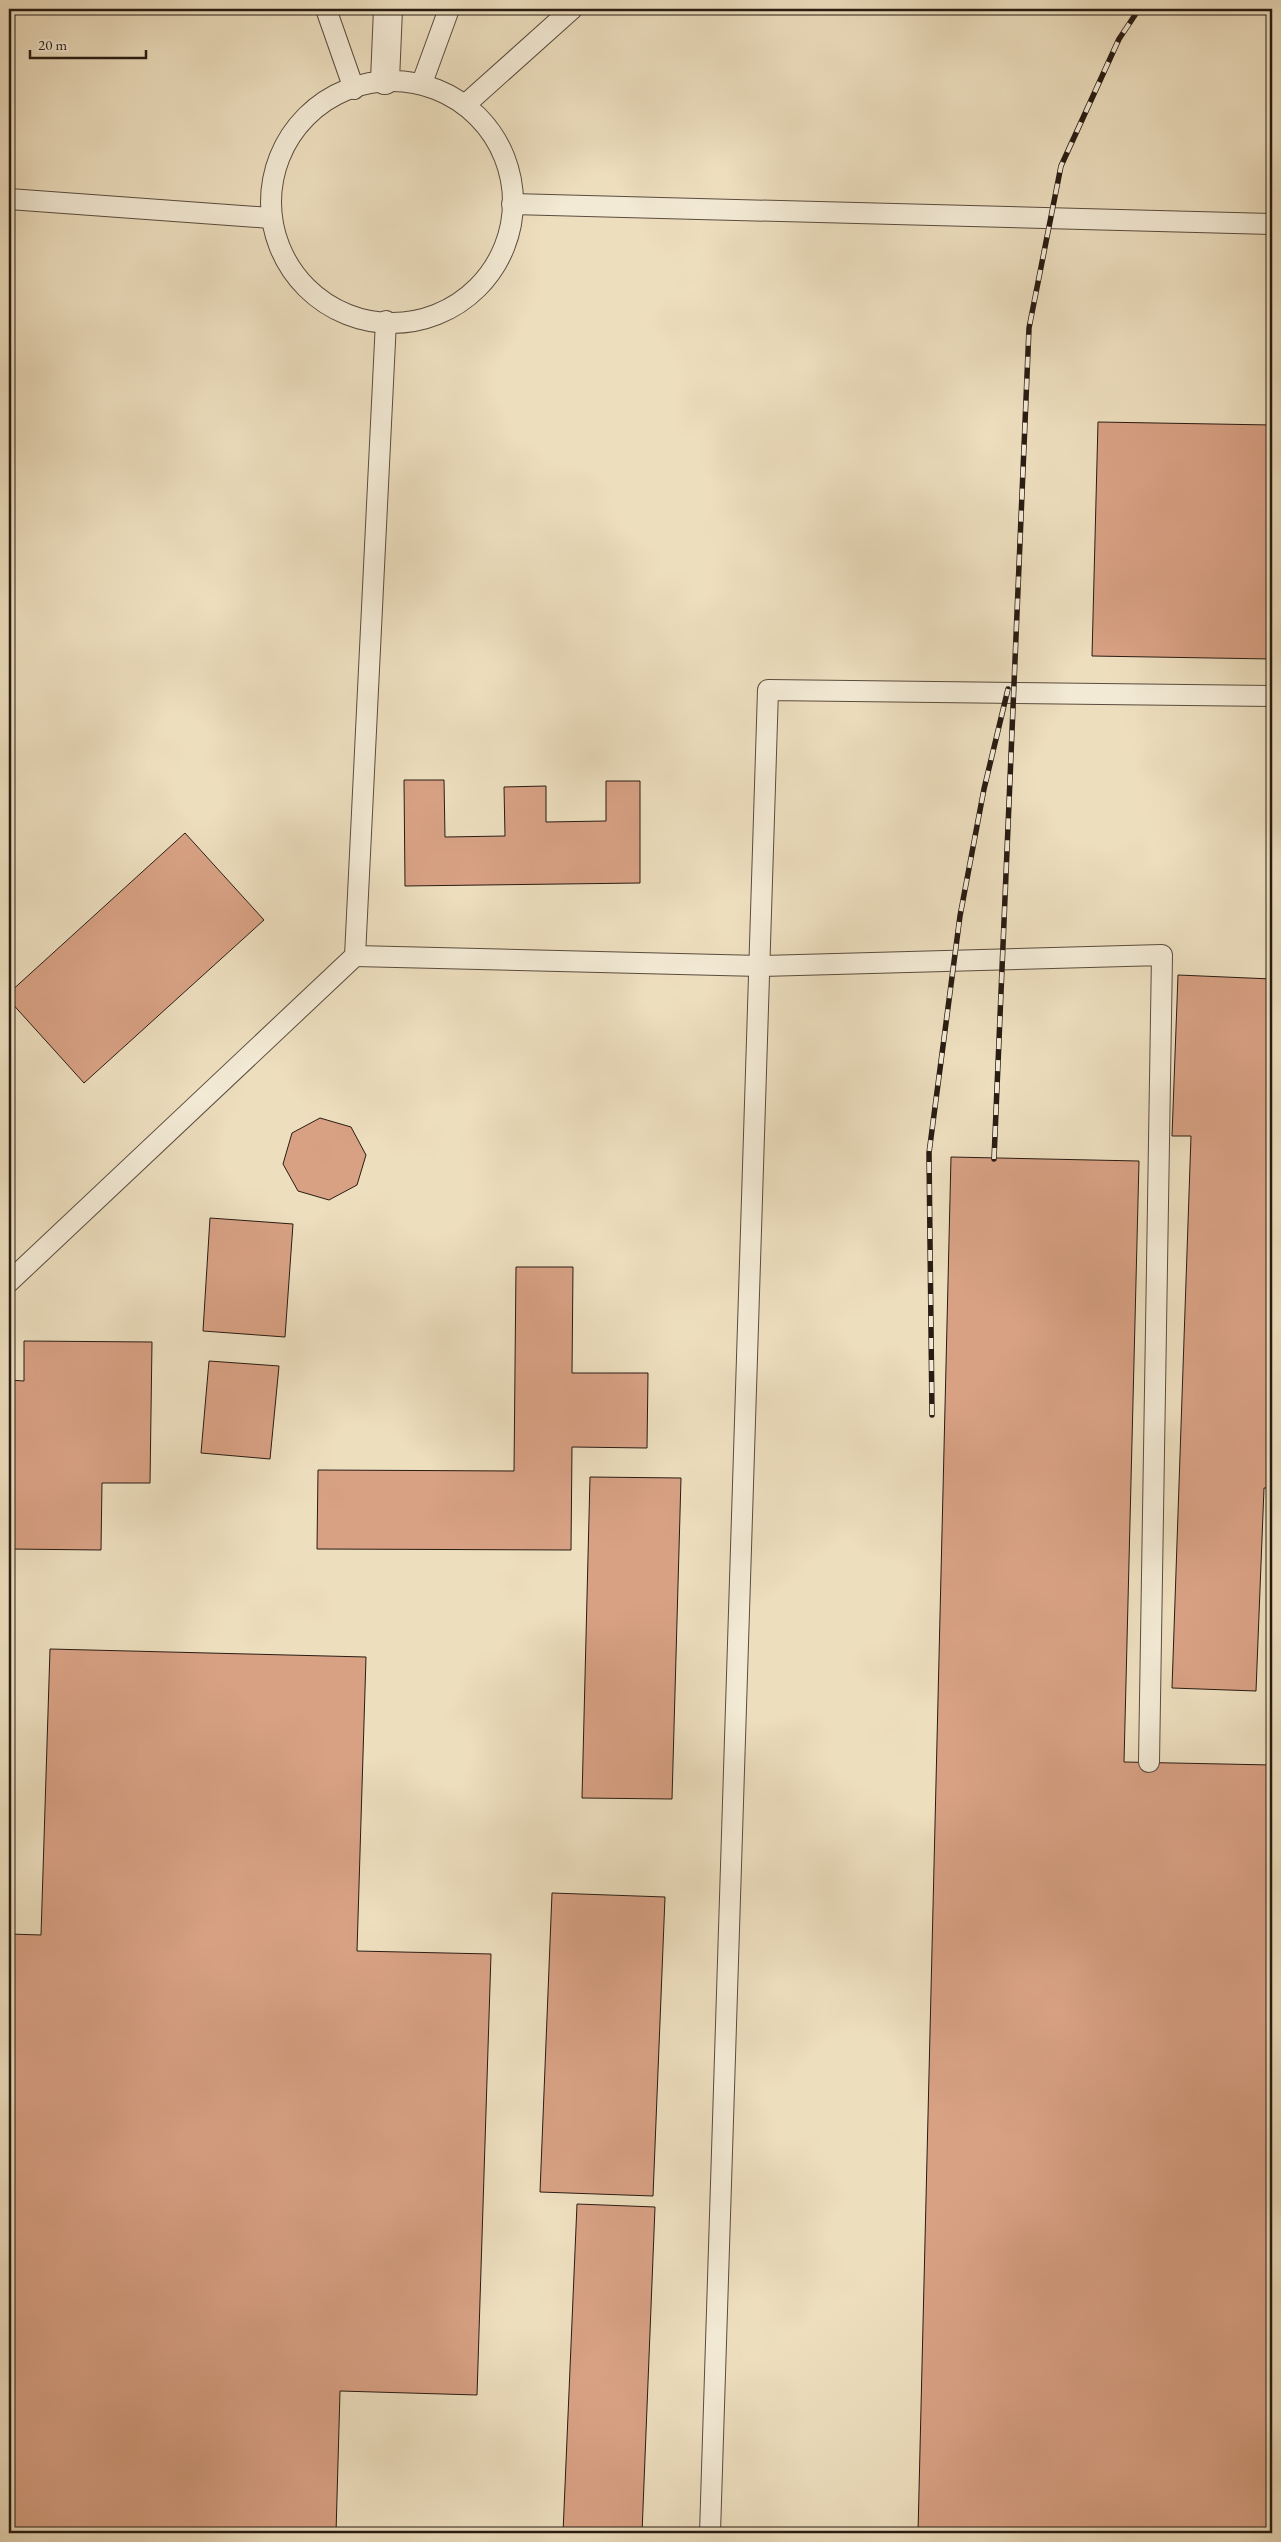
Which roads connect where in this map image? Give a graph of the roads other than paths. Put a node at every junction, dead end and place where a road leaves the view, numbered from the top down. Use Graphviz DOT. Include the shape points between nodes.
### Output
graph roads {
  1 [pos="326,9"];
  2 [pos="388,9"];
  3 [pos="449,9"];
  4 [pos="572,9"];
  5 [pos="385,80"];
  6 [pos="422,83"];
  7 [pos="354,89"];
  8 [pos="466,104"];
  9 [pos="9,199"];
  10 [pos="512,204"];
  11 [pos="270,218"];
  12 [pos="1272,224"];
  13 [pos="386,322"];
  14 [pos="1272,696"];
  15 [pos="355,956"];
  16 [pos="760,966"];
  17 [pos="9,1282"];
  18 [pos="1149,1762"];
  19 [pos="710,2533"];
  1 -- 7 [label="lane"];
  2 -- 5 [label="street"];
  3 -- 6 [label="lane"];
  4 -- 8 [label="lane"];
  5 -- 6 [label="lane"];
  5 -- 7 [label="lane"];
  6 -- 8 [label="lane"];
  7 -- 11 [label="lane" via="329,97 292,130 273,172"];
  8 -- 10 [label="lane" via="498,139 512,181"];
  9 -- 11 [label="lane"];
  10 -- 12 [label="lane"];
  10 -- 13 [label="lane" via="510,232 494,269 454,307 415,322"];
  11 -- 13 [label="lane" via="286,265 322,303 361,321"];
  13 -- 15 [label="lane"];
  14 -- 16 [label="lane" via="768,690"];
  15 -- 16 [label="lane"];
  15 -- 17 [label="lane"];
  16 -- 18 [label="lane" via="1162,955"];
  16 -- 19 [label="lane"];
}
